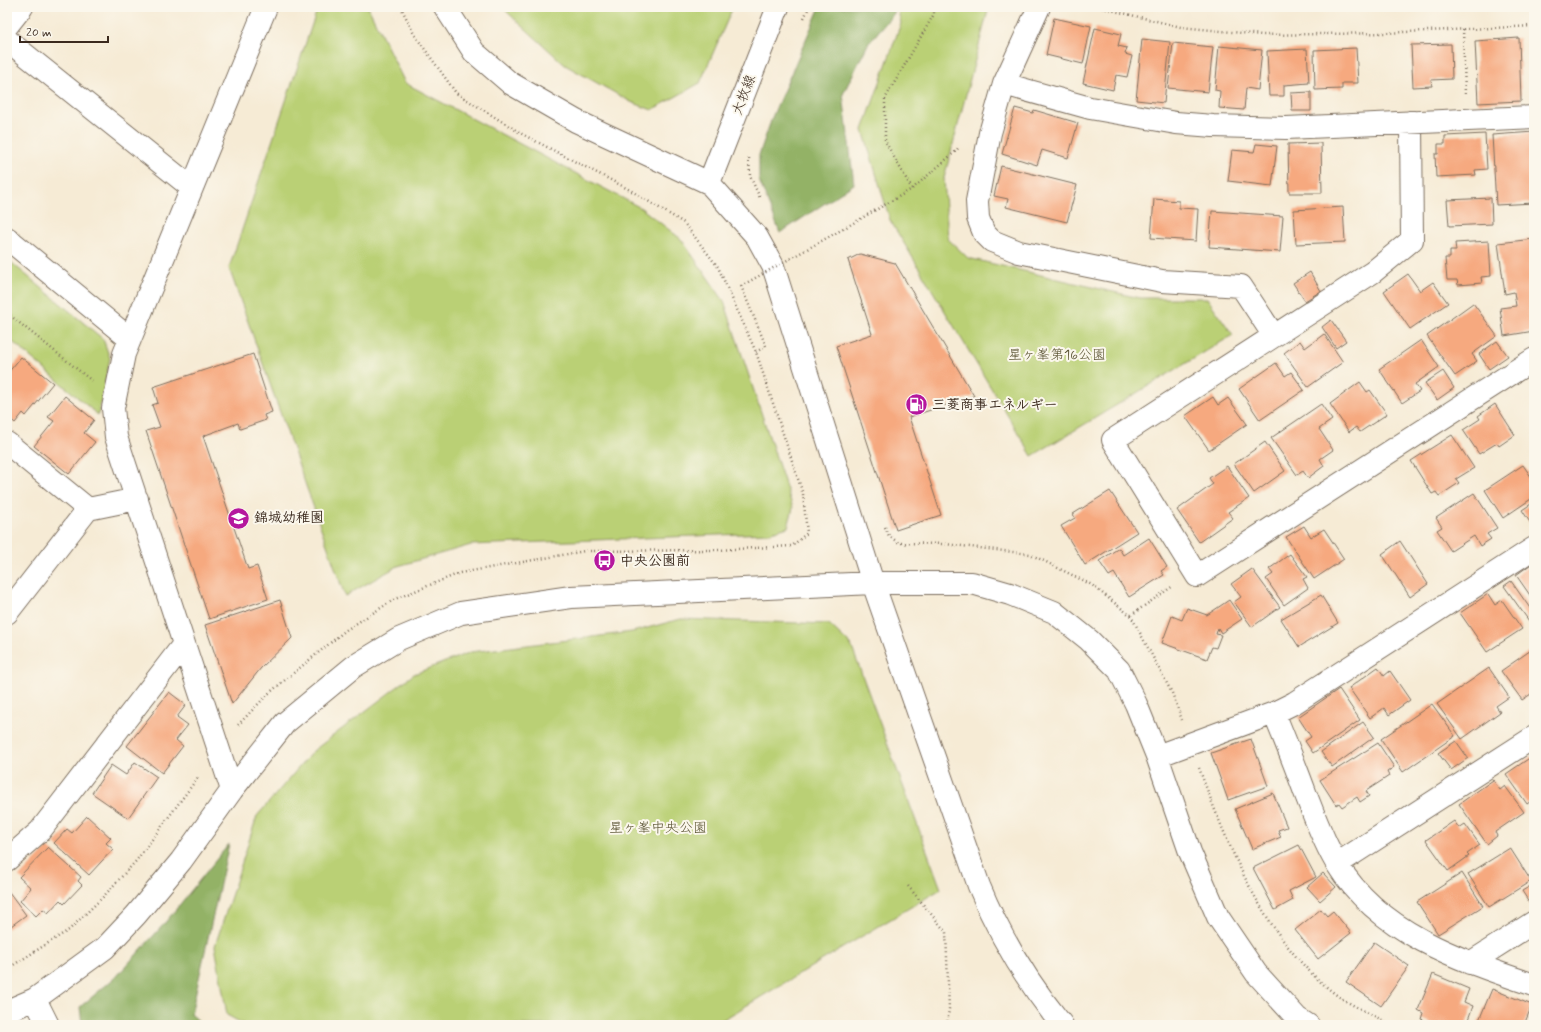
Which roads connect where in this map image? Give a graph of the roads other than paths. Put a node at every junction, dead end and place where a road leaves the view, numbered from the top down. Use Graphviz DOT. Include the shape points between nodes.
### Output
graph roads {
  1 [pos="22,7"];
  2 [pos="266,7"];
  3 [pos="445,7"];
  4 [pos="778,7"];
  5 [pos="1038,7"];
  6 [pos="7,26"];
  7 [pos="7,40"];
  8 [pos="1004,84"];
  9 [pos="1534,117"];
  10 [pos="1411,122"];
  11 [pos="709,183"];
  12 [pos="192,188"];
  13 [pos="7,238"];
  14 [pos="1274,336"];
  15 [pos="130,339"];
  16 [pos="1534,359"];
  17 [pos="7,443"];
  18 [pos="137,499"];
  19 [pos="88,510"];
  20 [pos="1534,548"];
  21 [pos="873,583"];
  22 [pos="7,613"];
  23 [pos="184,644"];
  24 [pos="1274,713"];
  25 [pos="1534,737"];
  26 [pos="1157,756"];
  27 [pos="232,790"];
  28 [pos="8,858"];
  29 [pos="1337,864"];
  30 [pos="1534,922"];
  31 [pos="1470,963"];
  32 [pos="1534,985"];
  33 [pos="35,999"];
  34 [pos="7,1011"];
  35 [pos="48,1025"];
  36 [pos="1062,1025"];
  37 [pos="1308,1025"];
  1 -- 6 [label="street"];
  2 -- 12 [label="street"];
  3 -- 11 [label="street" via="474,52 510,83 576,120"];
  4 -- 11 [label="street, 大牧線"];
  5 -- 8 [label="street"];
  7 -- 12 [label="street"];
  8 -- 10 [label="street" via="1090,108 1176,123 1286,128"];
  8 -- 14 [label="street" via="990,133 977,201 978,218 984,233 992,242 1019,252 1162,281 1241,286"];
  9 -- 10 [label="street"];
  10 -- 14 [label="street" via="1412,240 1373,272"];
  11 -- 21 [label="street" via="757,237 773,266"];
  12 -- 15 [label="street"];
  13 -- 15 [label="street"];
  14 -- 16 [label="street" via="1113,440 1197,576"];
  15 -- 18 [label="street" via="124,354 113,408 116,437"];
  17 -- 19 [label="street"];
  18 -- 19 [label="street"];
  18 -- 23 [label="street"];
  19 -- 22 [label="street"];
  20 -- 24 [label="street"];
  21 -- 26 [label="street" via="972,583 1010,594 1054,612 1119,670"];
  21 -- 27 [label="street" via="571,597 462,613 399,639 353,667 285,723"];
  21 -- 36 [label="street" via="958,830 992,918 1045,1005"];
  23 -- 27 [label="street"];
  23 -- 28 [label="street" via="40,831"];
  24 -- 26 [label="street"];
  24 -- 29 [label="street" via="1319,828"];
  25 -- 29 [label="street"];
  26 -- 37 [label="street" via="1190,852 1218,917 1256,973 1297,1018"];
  27 -- 33 [label="street" via="181,861 116,937 105,948"];
  29 -- 31 [label="street" via="1361,896 1394,924 1435,948"];
  30 -- 31 [label="street"];
  31 -- 32 [label="street"];
  33 -- 34 [label="street"];
  33 -- 35 [label="street"];
}
